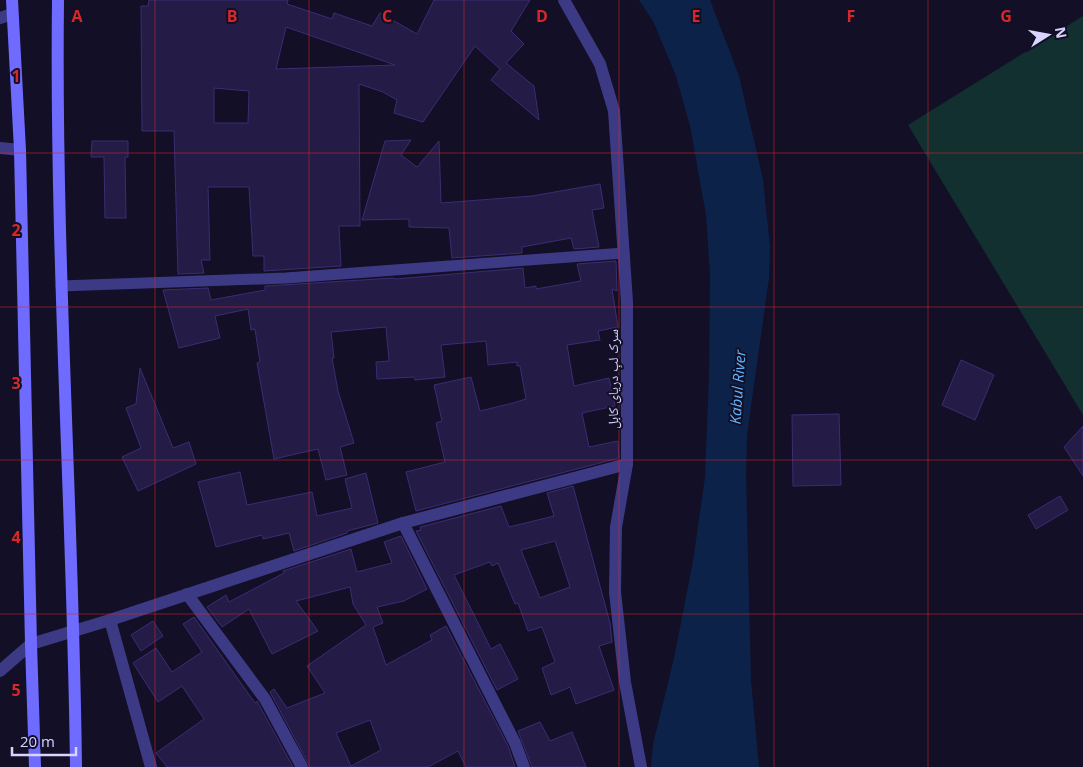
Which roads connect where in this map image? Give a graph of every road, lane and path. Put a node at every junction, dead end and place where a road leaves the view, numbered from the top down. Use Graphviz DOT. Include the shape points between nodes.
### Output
graph roads {
  1 [pos="58,0"];
  2 [pos="564,0"];
  3 [pos="9,10"];
  4 [pos="0,148"];
  5 [pos="20,150"];
  6 [pos="624,253"];
  7 [pos="61,286"];
  8 [pos="627,464"];
  9 [pos="402,523"];
  10 [pos="187,594"];
  11 [pos="110,620"];
  12 [pos="74,630"];
  13 [pos="31,644"];
  14 [pos="0,672"];
  15 [pos="34,764"];
  16 [pos="76,767"];
  17 [pos="151,767"];
  18 [pos="302,767"];
  19 [pos="524,767"];
  20 [pos="641,767"];
  1 -- 7 [label="main road"];
  2 -- 6 [label="street, سرک لبِ دریای کابل" via="600,64 614,111"];
  3 -- 5 [label="main road"];
  4 -- 5 [label="street"];
  5 -- 13 [label="main road"];
  6 -- 7 [label="lane" via="286,278"];
  6 -- 8 [label="street, سرک لبِ دریای کابل"];
  7 -- 12 [label="main road"];
  8 -- 9 [label="street"];
  8 -- 20 [label="street, سرک لبِ دریای کابل" via="616,527 615,592 625,682"];
  9 -- 10 [label="street"];
  9 -- 19 [label="street"];
  10 -- 11 [label="street"];
  10 -- 18 [label="street" via="264,699"];
  11 -- 12 [label="street"];
  11 -- 17 [label="street"];
  12 -- 13 [label="street"];
  12 -- 16 [label="main road"];
  13 -- 14 [label="street"];
  13 -- 15 [label="main road"];
}
